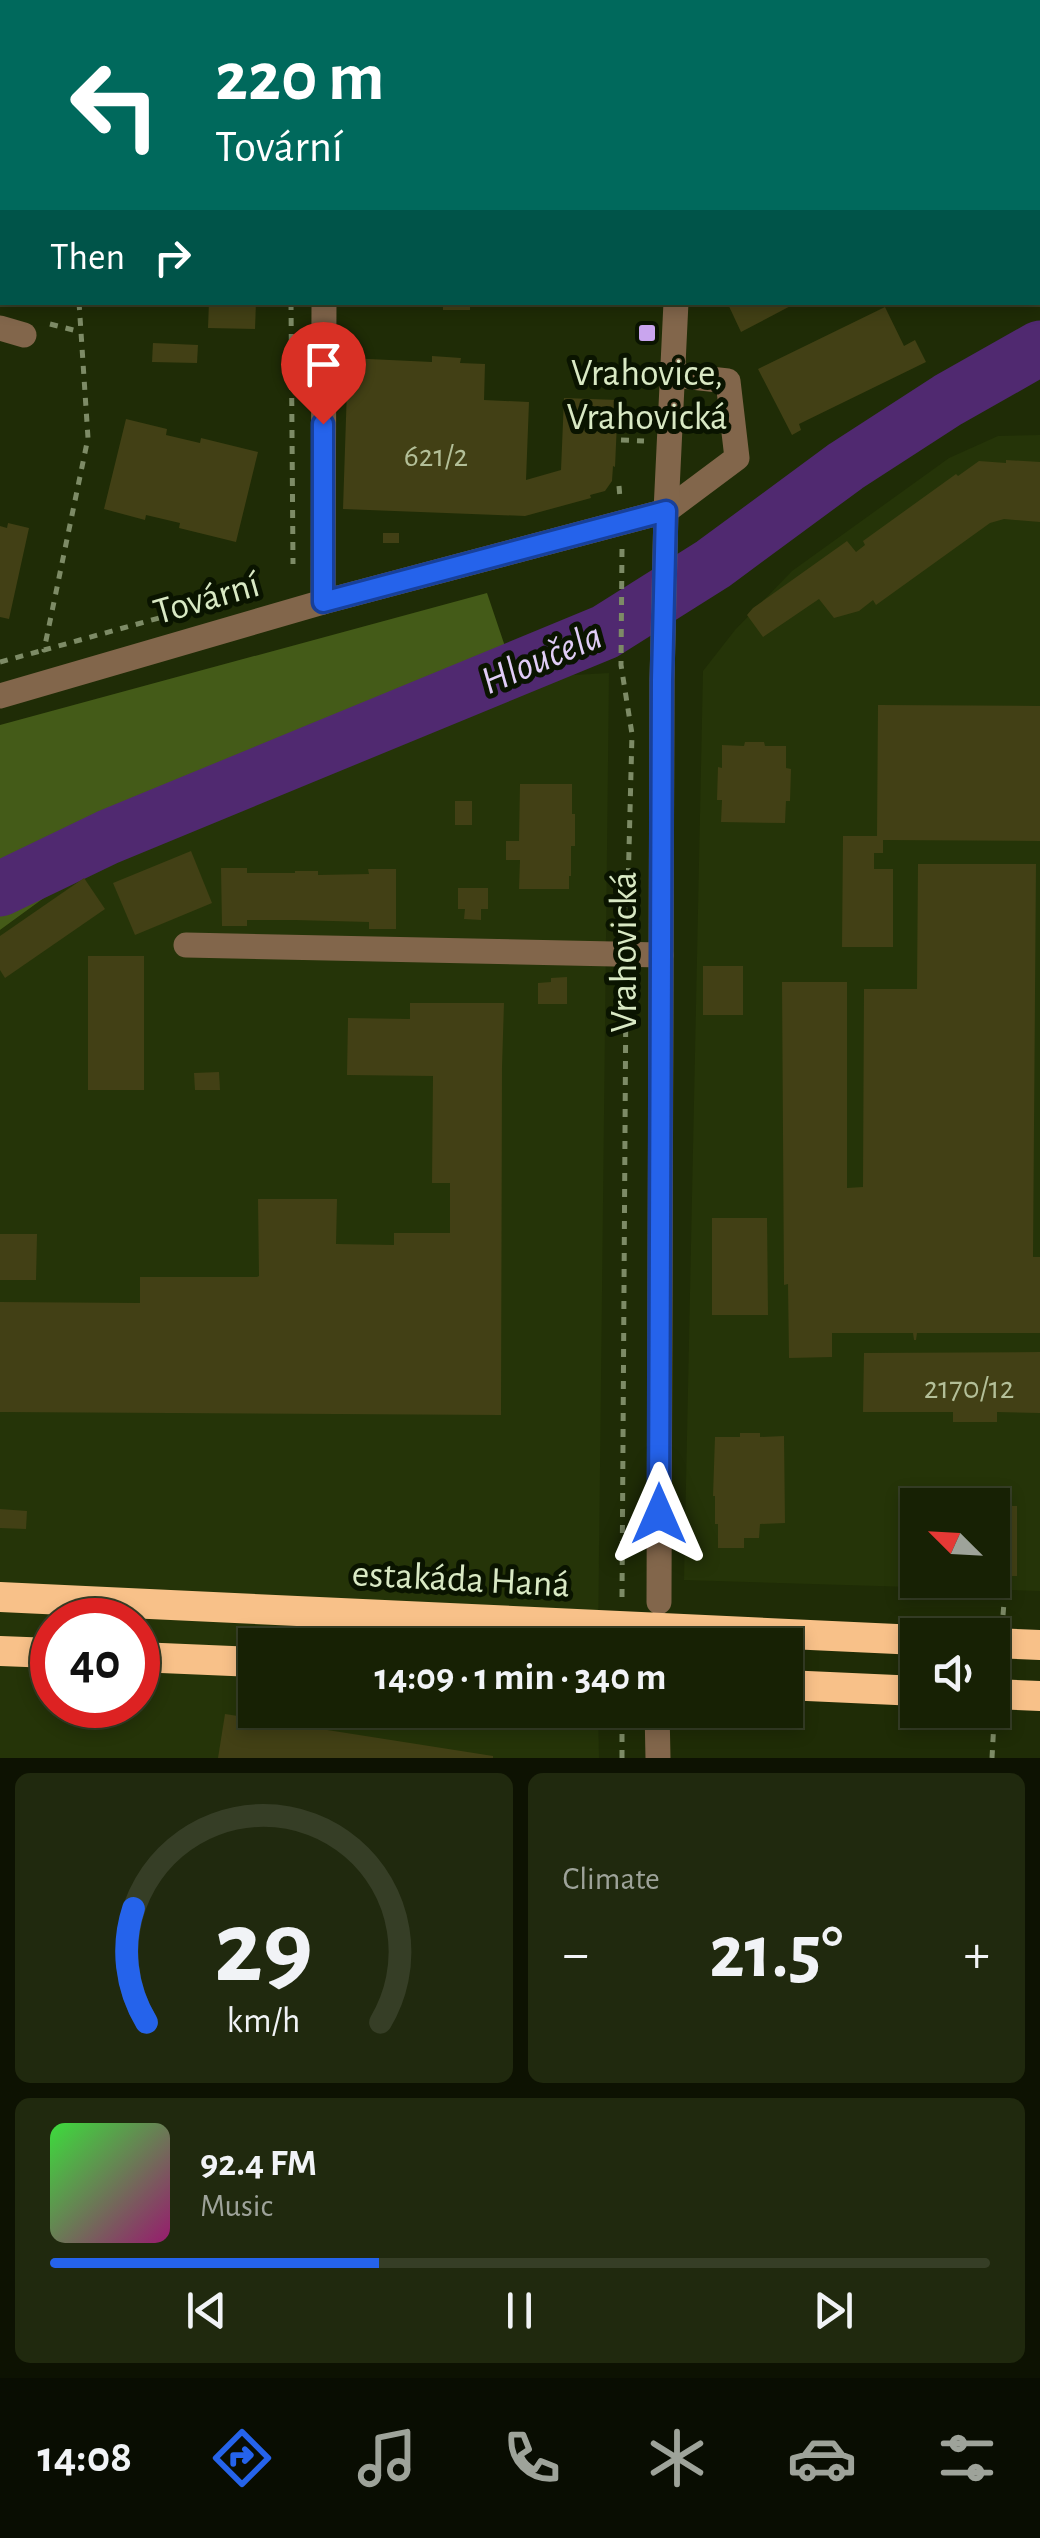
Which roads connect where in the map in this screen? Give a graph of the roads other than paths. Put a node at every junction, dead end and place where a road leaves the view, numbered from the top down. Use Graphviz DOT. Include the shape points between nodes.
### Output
graph roads {
  1 [pos="324,305"];
  2 [pos="676,305"];
  3 [pos="673,375"];
  4 [pos="666,511"];
  5 [pos="323,602"];
  6 [pos="0,696"];
  7 [pos="186,945"];
  8 [pos="661,956"];
  9 [pos="0,1597"];
  10 [pos="659,1602"];
  11 [pos="900,1639"];
  12 [pos="1010,1644"];
  13 [pos="1040,1645"];
  14 [pos="0,1651"];
  15 [pos="30,1652"];
  16 [pos="160,1658"];
  17 [pos="238,1661"];
  18 [pos="803,1686"];
  19 [pos="900,1690"];
  20 [pos="1010,1695"];
  21 [pos="1040,1696"];
  22 [pos="657,1728"];
  23 [pos="658,1758"];
  1 -- 5 [label="street"];
  2 -- 3 [label="street, Vrahovická"];
  3 -- 4 [label="street, Vrahovická"];
  3 -- 4 [label="street" via="728,381 736,458"];
  4 -- 5 [label="street, Tovární"];
  4 -- 8 [label="street, Vrahovická"];
  5 -- 6 [label="street, Tovární"];
  7 -- 8 [label="street"];
  8 -- 10 [label="street, Vrahovická"];
  9 -- 11 [label="highway, estakáda Haná"];
  12 -- 13 [label="highway"];
  14 -- 15 [label="highway"];
  16 -- 17 [label="highway"];
  18 -- 19 [label="highway"];
  20 -- 21 [label="highway"];
  22 -- 23 [label="street"];
}
